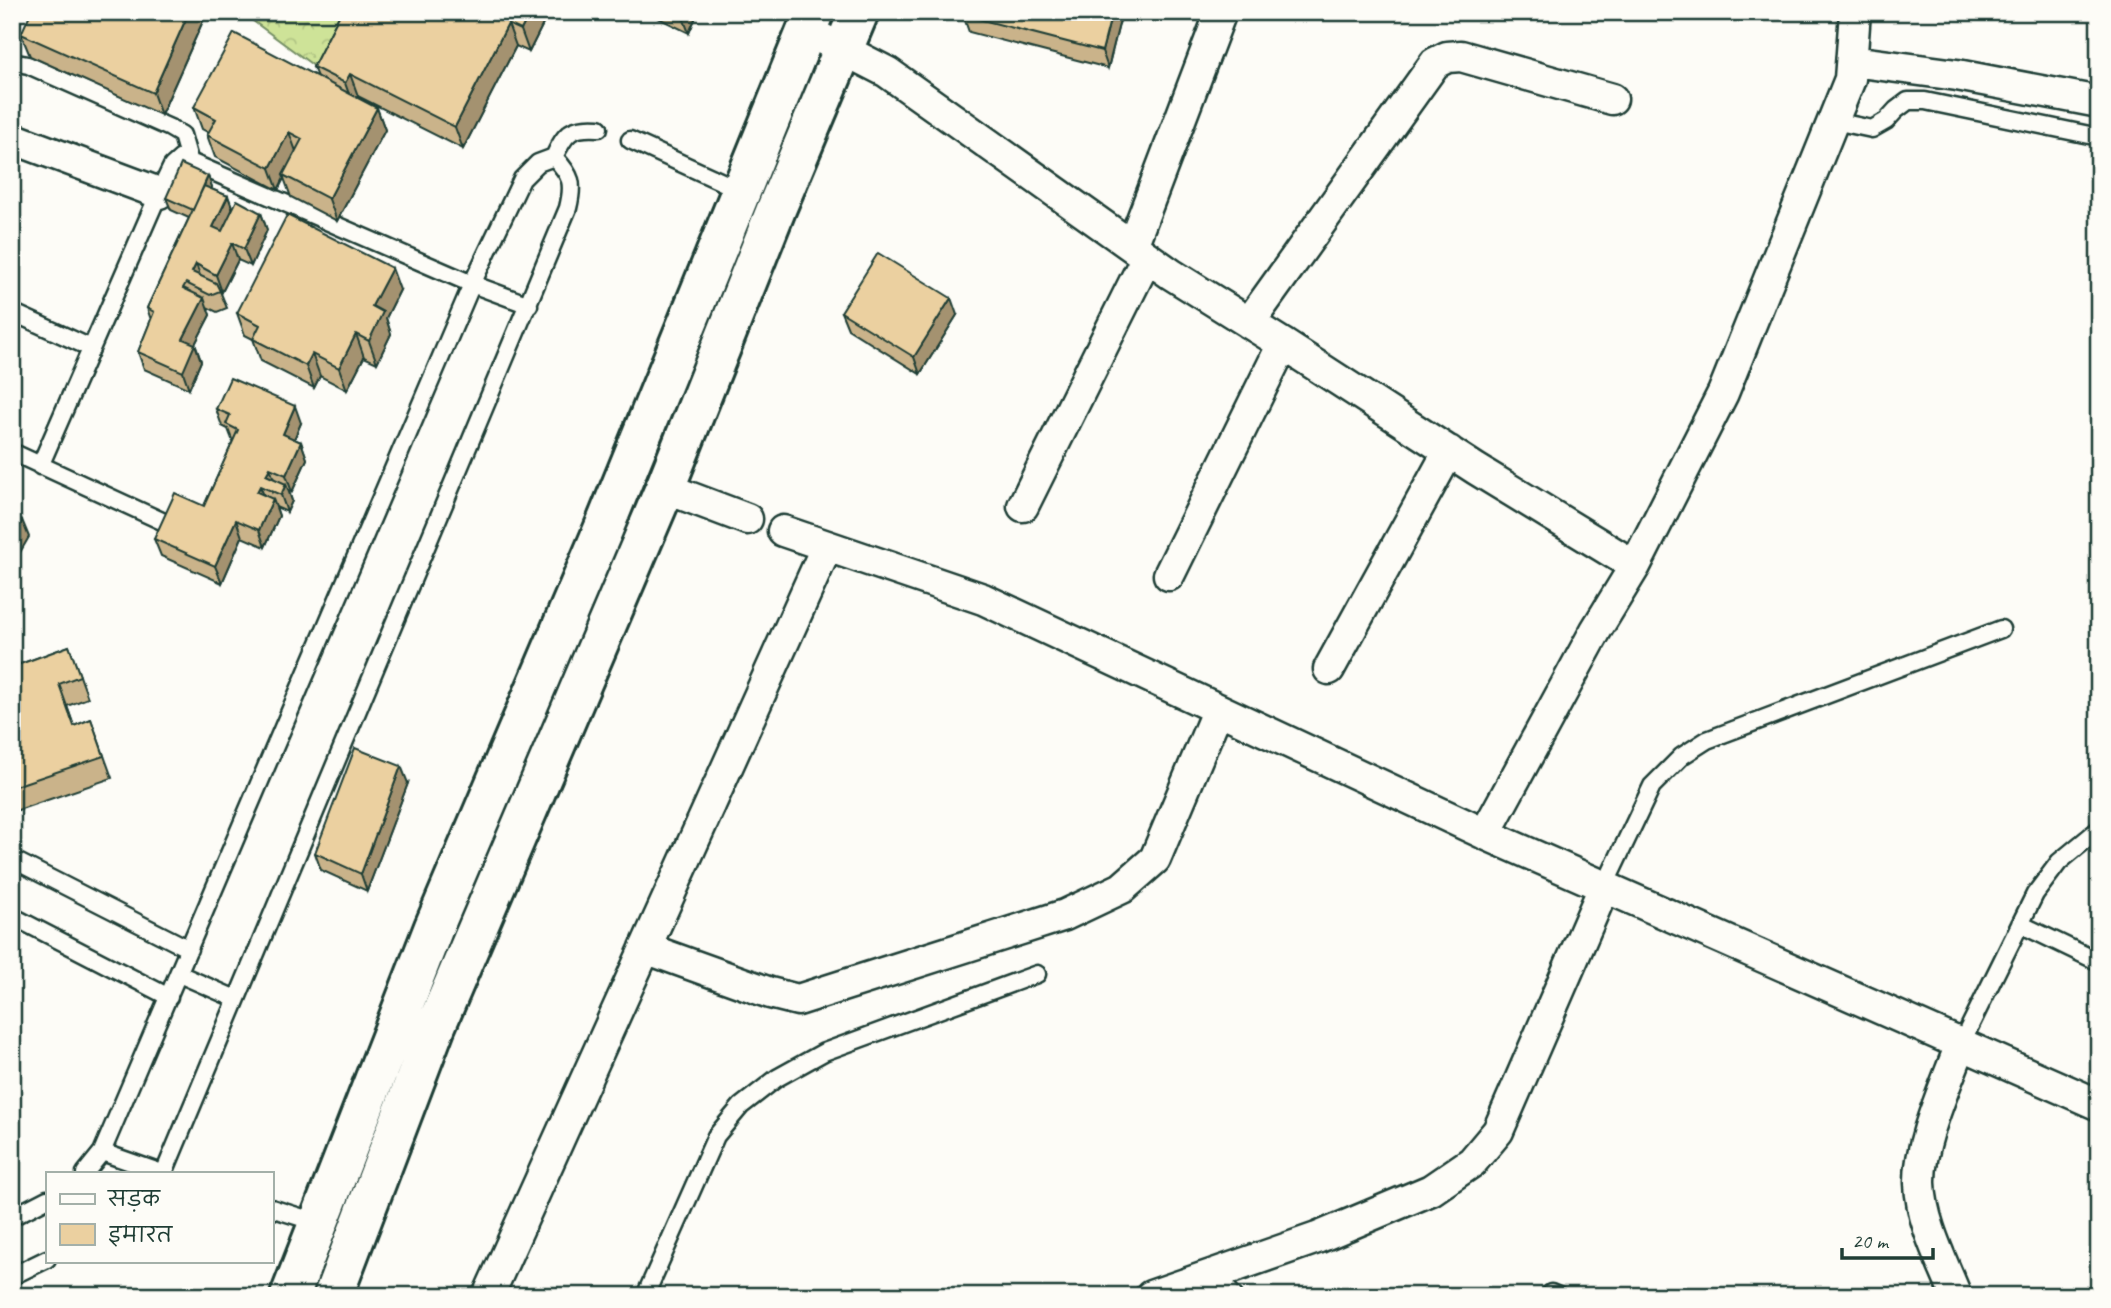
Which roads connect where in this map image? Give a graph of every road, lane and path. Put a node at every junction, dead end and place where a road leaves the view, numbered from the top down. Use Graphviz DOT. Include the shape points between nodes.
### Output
graph roads {
  1 [pos="859,12"];
  2 [pos="1221,12"];
  3 [pos="1855,12"];
  4 [pos="811,21"];
  5 [pos="844,50"];
  6 [pos="1852,61"];
  7 [pos="12,66"];
  8 [pos="1612,99"];
  9 [pos="2099,102"];
  10 [pos="1834,121"];
  11 [pos="599,128"];
  12 [pos="2099,137"];
  13 [pos="12,138"];
  14 [pos="630,140"];
  15 [pos="554,157"];
  16 [pos="190,163"];
  17 [pos="742,191"];
  18 [pos="159,193"];
  19 [pos="1139,252"];
  20 [pos="472,284"];
  21 [pos="529,305"];
  22 [pos="12,312"];
  23 [pos="1250,323"];
  24 [pos="1283,344"];
  25 [pos="91,348"];
  26 [pos="1449,451"];
  27 [pos="12,453"];
  28 [pos="40,466"];
  29 [pos="665,488"];
  30 [pos="1023,506"];
  31 [pos="747,519"];
  32 [pos="164,522"];
  33 [pos="783,531"];
  34 [pos="827,546"];
  35 [pos="1636,566"];
  36 [pos="1169,575"];
  37 [pos="2001,629"];
  38 [pos="1329,669"];
  39 [pos="1218,709"];
  40 [pos="2099,829"];
  41 [pos="1485,834"];
  42 [pos="12,859"];
  43 [pos="1605,886"];
  44 [pos="12,916"];
  45 [pos="2020,924"];
  46 [pos="645,948"];
  47 [pos="189,949"];
  48 [pos="2099,962"];
  49 [pos="178,974"];
  50 [pos="1037,974"];
  51 [pos="169,997"];
  52 [pos="236,999"];
  53 [pos="1961,1044"];
  54 [pos="2099,1105"];
  55 [pos="102,1152"];
  56 [pos="86,1172"];
  57 [pos="160,1172"];
  58 [pos="163,1172"];
  59 [pos="46,1200"];
  60 [pos="273,1209"];
  61 [pos="12,1217"];
  62 [pos="336,1228"];
  63 [pos="46,1259"];
  64 [pos="1214,1274"];
  65 [pos="12,1276"];
  66 [pos="335,1295"];
  67 [pos="290,1296"];
  68 [pos="488,1296"];
  69 [pos="645,1296"];
  70 [pos="1152,1296"];
  71 [pos="1234,1296"];
  72 [pos="1956,1296"];
  1 -- 5 [label="main road"];
  2 -- 19 [label="street"];
  3 -- 6 [label="street"];
  4 -- 5 [label="street"];
  4 -- 17 [label="main road"];
  5 -- 19 [label="street" via="887,72"];
  5 -- 29 [label="main road"];
  6 -- 9 [label="street"];
  6 -- 10 [label="street"];
  7 -- 16 [label="lane" via="28,65 170,128 182,135"];
  8 -- 23 [label="street" via="1461,56 1435,63"];
  10 -- 12 [label="lane" via="1872,129 1908,101 1925,101"];
  10 -- 35 [label="street" via="1723,393"];
  11 -- 15 [label="lane" via="579,127 564,137"];
  13 -- 18 [label="street"];
  14 -- 17 [label="lane"];
  15 -- 20 [label="lane" via="538,163 522,179"];
  15 -- 21 [label="lane" via="570,173 571,192"];
  16 -- 18 [label="lane" via="181,158"];
  16 -- 20 [label="lane"];
  17 -- 62 [label="main road" via="435,927"];
  18 -- 25 [label="lane"];
  19 -- 23 [label="street"];
  19 -- 30 [label="street"];
  20 -- 21 [label="lane"];
  20 -- 47 [label="lane"];
  21 -- 52 [label="lane"];
  22 -- 25 [label="lane"];
  23 -- 24 [label="street"];
  24 -- 26 [label="street"];
  24 -- 36 [label="street"];
  25 -- 28 [label="lane"];
  26 -- 35 [label="street"];
  26 -- 38 [label="street"];
  27 -- 28 [label="lane"];
  28 -- 32 [label="lane"];
  29 -- 31 [label="street"];
  29 -- 62 [label="main road" via="435,1028"];
  33 -- 34 [label="street"];
  34 -- 39 [label="street" via="983,599"];
  34 -- 46 [label="street"];
  35 -- 41 [label="street"];
  37 -- 43 [label="lane" via="1707,740 1682,756 1652,786"];
  39 -- 41 [label="street"];
  39 -- 46 [label="street" via="1155,859 1122,888 1065,915 798,1000"];
  40 -- 45 [label="lane" via="2059,862"];
  41 -- 43 [label="street"];
  42 -- 47 [label="lane"];
  43 -- 53 [label="street"];
  43 -- 64 [label="street" via="1498,1131 1472,1162 1430,1189 1317,1238"];
  44 -- 51 [label="lane"];
  45 -- 48 [label="lane"];
  45 -- 53 [label="lane"];
  46 -- 68 [label="street"];
  47 -- 49 [label="lane"];
  49 -- 51 [label="lane"];
  49 -- 52 [label="lane"];
  50 -- 69 [label="lane" via="824,1052 777,1078 741,1106 716,1136"];
  51 -- 55 [label="lane"];
  52 -- 58 [label="lane"];
  53 -- 54 [label="street"];
  53 -- 72 [label="street" via="1926,1142 1920,1183 1927,1223"];
  55 -- 56 [label="lane"];
  55 -- 57 [label="lane"];
  59 -- 61 [label="lane"];
  60 -- 62 [label="lane"];
  62 -- 66 [label="main road"];
  62 -- 67 [label="main road"];
  63 -- 65 [label="lane"];
  64 -- 70 [label="street"];
  64 -- 71 [label="lane"];
}
